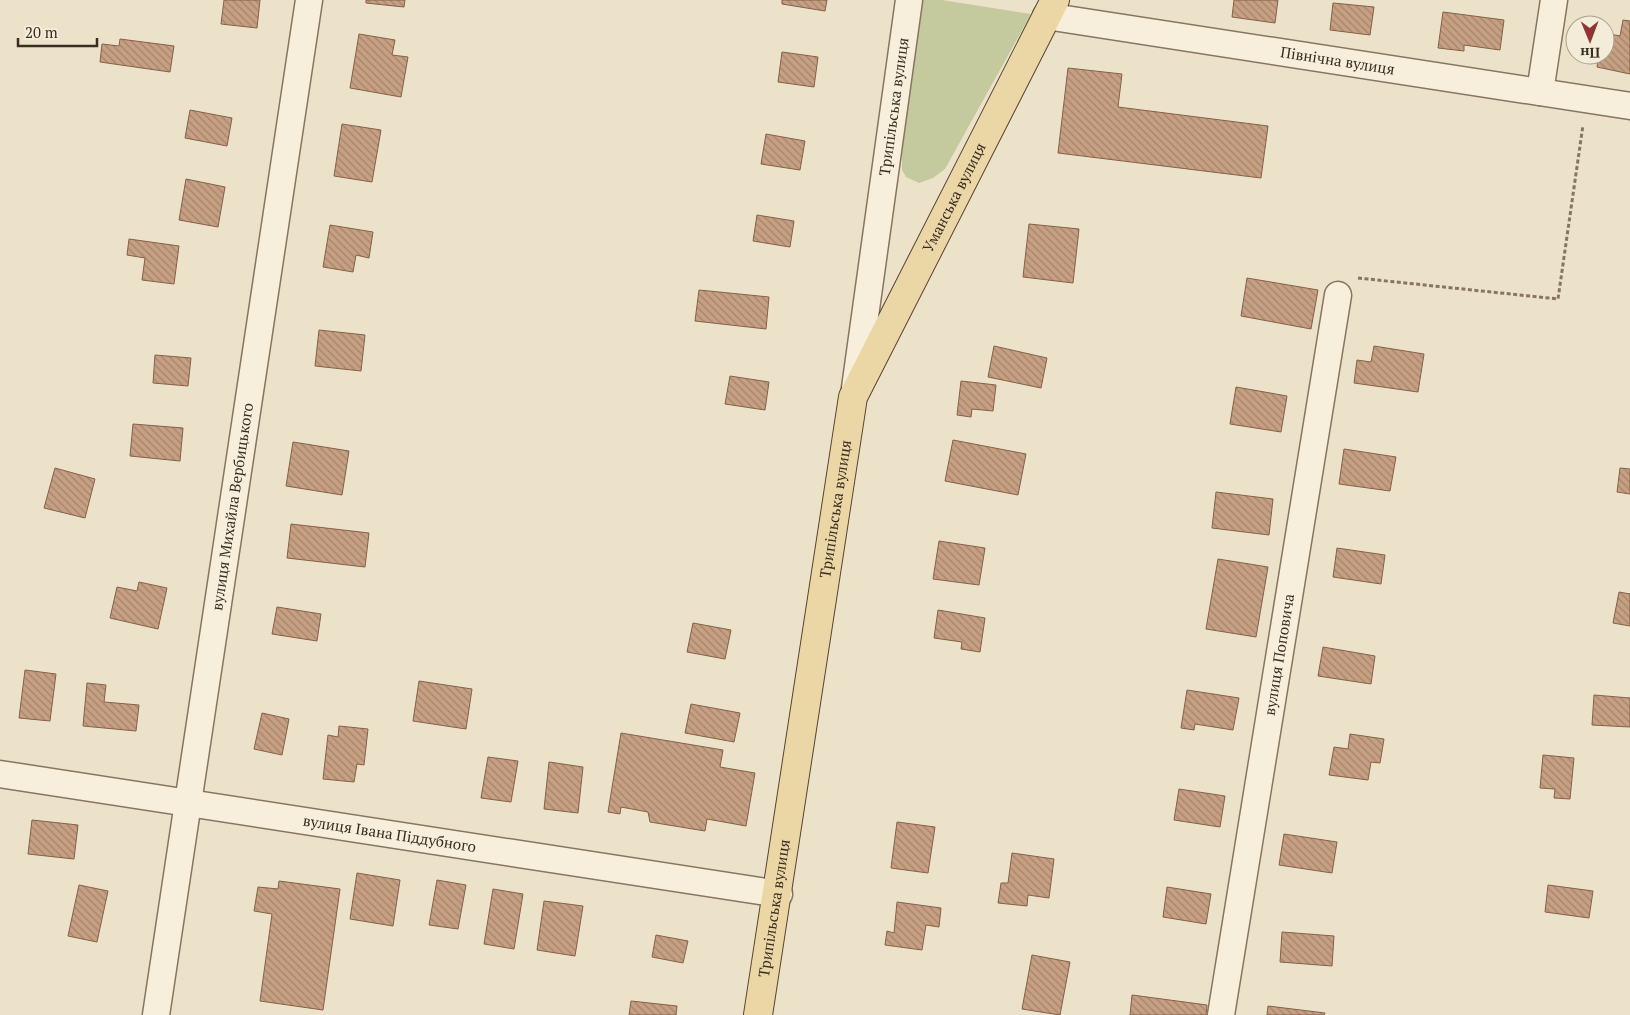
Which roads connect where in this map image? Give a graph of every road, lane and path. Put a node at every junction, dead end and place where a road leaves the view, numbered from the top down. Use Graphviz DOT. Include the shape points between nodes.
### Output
graph roads {
  1 [pos="309,0"];
  2 [pos="909,0"];
  3 [pos="1554,0"];
  4 [pos="1051,8"];
  5 [pos="1540,92"];
  6 [pos="1586,100"];
  7 [pos="1630,106"];
  8 [pos="1338,295"];
  9 [pos="854,397"];
  10 [pos="0,774"];
  11 [pos="190,802"];
  12 [pos="778,894"];
  13 [pos="156,1015"];
  14 [pos="758,1015"];
  15 [pos="1221,1015"];
  1 -- 11 [label="street, вулиця Михайла Вербицького"];
  2 -- 9 [label="street, Трипільська вулиця"];
  3 -- 5 [label="street"];
  4 -- 5 [label="street, Північна вулиця"];
  4 -- 9 [label="main road, Уманська вулиця"];
  5 -- 6 [label="street, Північна вулиця"];
  6 -- 7 [label="street, Північна вулиця"];
  6 -- 8 [label="path" via="1558,298 1352,278"];
  8 -- 15 [label="street, вулиця Поповича"];
  9 -- 12 [label="main road, Трипільська вулиця"];
  10 -- 11 [label="street, вулиця Івана Піддубного"];
  11 -- 12 [label="street, вулиця Івана Піддубного"];
  11 -- 13 [label="street, вулиця Михайла Вербицького"];
  12 -- 14 [label="main road, Трипільська вулиця"];
}
